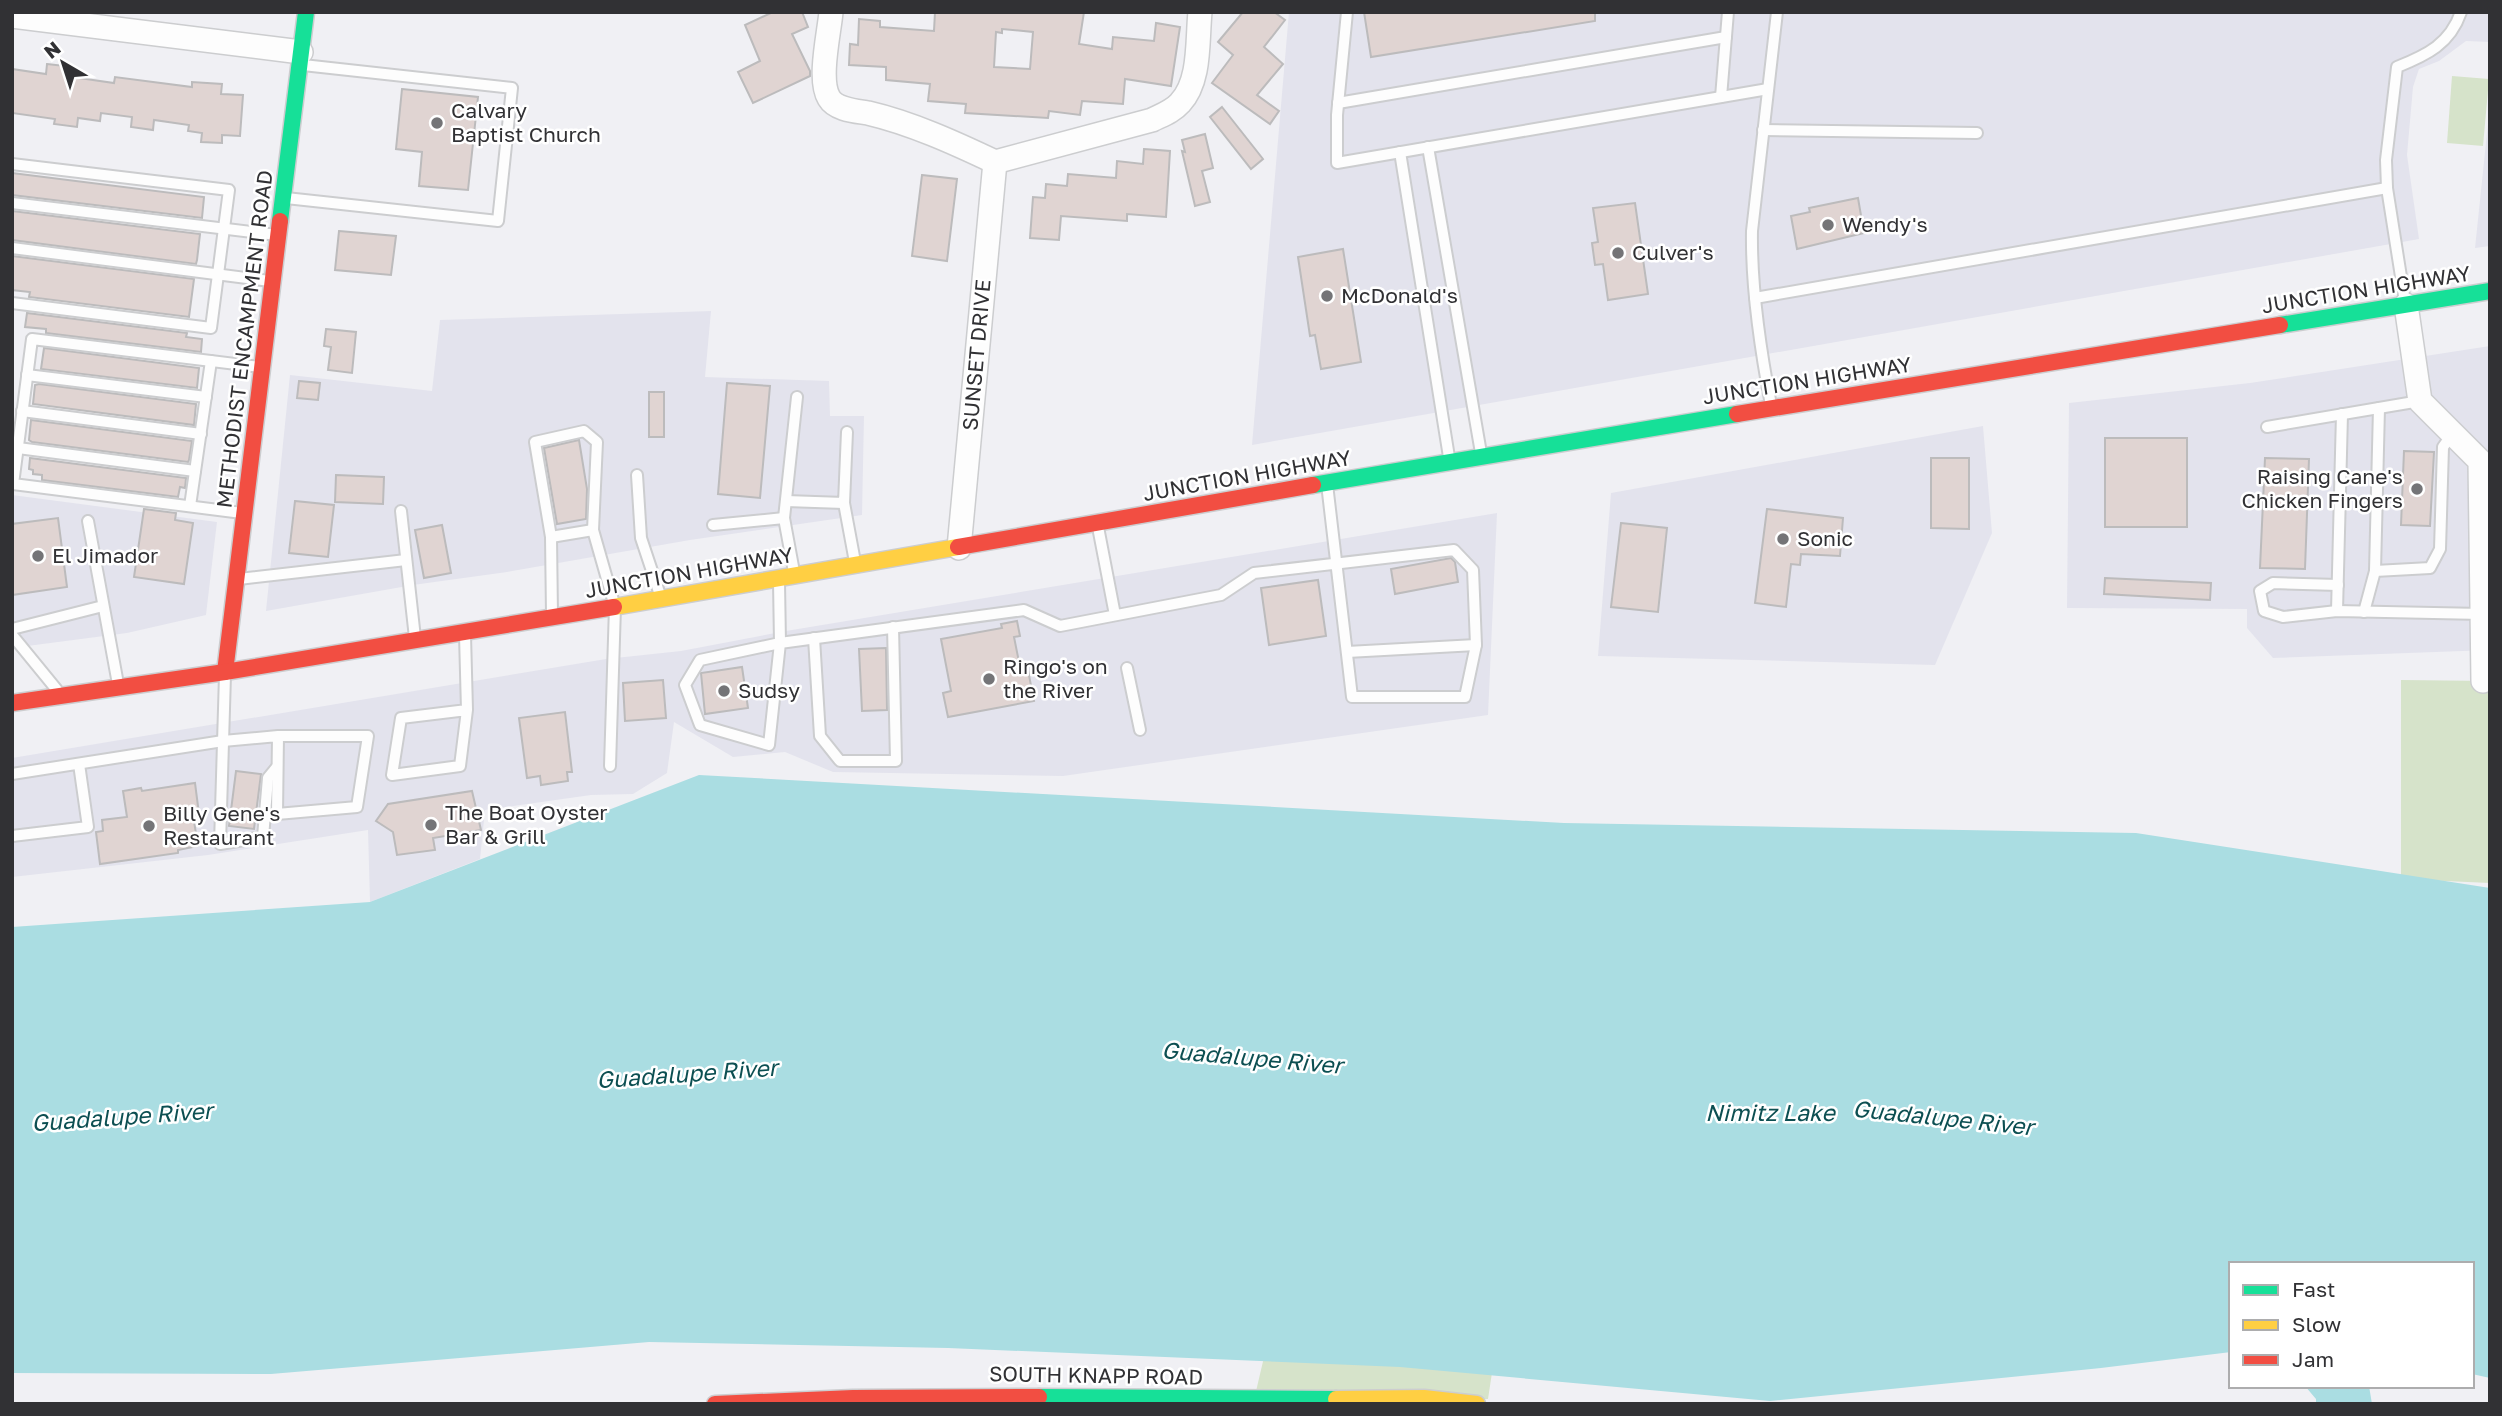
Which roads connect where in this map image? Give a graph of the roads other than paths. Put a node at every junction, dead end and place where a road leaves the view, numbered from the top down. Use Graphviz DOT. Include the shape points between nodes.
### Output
graph roads {
  1 [pos="306,12"];
  2 [pos="831,12"];
  3 [pos="1200,12"];
  4 [pos="1347,12"];
  5 [pos="1728,12"];
  6 [pos="1777,12"];
  7 [pos="2461,12"];
  8 [pos="12,16"];
  9 [pos="1726,37"];
  10 [pos="301,58"];
  11 [pos="1768,89"];
  12 [pos="1721,97"];
  13 [pos="1338,103"];
  14 [pos="1763,130"];
  15 [pos="1977,133"];
  16 [pos="1428,147"];
  17 [pos="1400,152"];
  18 [pos="995,162"];
  19 [pos="12,164"];
  20 [pos="2387,188"];
  21 [pos="284,198"];
  22 [pos="12,203"];
  23 [pos="224,229"];
  24 [pos="279,235"];
  25 [pos="12,248"];
  26 [pos="218,274"];
  27 [pos="273,281"];
  28 [pos="2490,291"];
  29 [pos="1755,298"];
  30 [pos="12,303"];
  31 [pos="2406,304"];
  32 [pos="211,361"];
  33 [pos="262,368"];
  34 [pos="27,375"];
  35 [pos="206,397"];
  36 [pos="797,397"];
  37 [pos="2420,401"];
  38 [pos="1772,408"];
  39 [pos="2379,408"];
  40 [pos="22,411"];
  41 [pos="2342,414"];
  42 [pos="2267,428"];
  43 [pos="847,432"];
  44 [pos="2453,433"];
  45 [pos="201,434"];
  46 [pos="18,448"];
  47 [pos="1482,456"];
  48 [pos="1450,461"];
  49 [pos="2485,461"];
  50 [pos="195,471"];
  51 [pos="637,475"];
  52 [pos="1327,483"];
  53 [pos="786,501"];
  54 [pos="844,503"];
  55 [pos="190,506"];
  56 [pos="401,511"];
  57 [pos="244,513"];
  58 [pos="784,518"];
  59 [pos="88,522"];
  60 [pos="1097,524"];
  61 [pos="713,526"];
  62 [pos="593,530"];
  63 [pos="551,537"];
  64 [pos="959,548"];
  65 [pos="406,560"];
  66 [pos="1337,564"];
  67 [pos="856,566"];
  68 [pos="2375,571"];
  69 [pos="787,578"];
  70 [pos="236,579"];
  71 [pos="2338,585"];
  72 [pos="661,599"];
  73 [pos="103,606"];
  74 [pos="615,607"];
  75 [pos="2337,611"];
  76 [pos="2364,612"];
  77 [pos="2482,614"];
  78 [pos="1115,615"];
  79 [pos="552,618"];
  80 [pos="893,627"];
  81 [pos="12,629"];
  82 [pos="465,632"];
  83 [pos="12,635"];
  84 [pos="814,638"];
  85 [pos="415,640"];
  86 [pos="780,643"];
  87 [pos="1476,645"];
  88 [pos="1347,652"];
  89 [pos="1127,668"];
  90 [pos="225,672"];
  91 [pos="2483,681"];
  92 [pos="12,685"];
  93 [pos="118,687"];
  94 [pos="61,695"];
  95 [pos="12,703"];
  96 [pos="467,710"];
  97 [pos="1140,730"];
  98 [pos="278,736"];
  99 [pos="223,741"];
  100 [pos="79,764"];
  101 [pos="610,766"];
  102 [pos="277,767"];
  103 [pos="12,774"];
  104 [pos="12,836"];
  105 [pos="715,1404"];
  106 [pos="1477,1404"];
  1 -- 10 [label="main road, METHODIST ENCAMPMENT ROAD"];
  2 -- 18 [label="street" via="825,73 830,101 907,125"];
  3 -- 18 [label="street" via="1194,76 1186,95 1171,110 1152,120"];
  4 -- 13 [label="lane"];
  5 -- 9 [label="lane"];
  6 -- 11 [label="lane"];
  7 -- 20 [label="lane" via="2455,27 2429,54 2397,67"];
  8 -- 10 [label="street"];
  9 -- 12 [label="lane"];
  9 -- 13 [label="lane"];
  10 -- 21 [label="main road, METHODIST ENCAMPMENT ROAD"];
  10 -- 21 [label="lane" via="512,88 498,221"];
  11 -- 12 [label="lane"];
  11 -- 14 [label="lane"];
  12 -- 16 [label="lane"];
  13 -- 17 [label="lane" via="1337,163"];
  14 -- 15 [label="lane"];
  14 -- 29 [label="lane" via="1752,231"];
  16 -- 17 [label="lane"];
  16 -- 47 [label="lane"];
  17 -- 48 [label="lane"];
  18 -- 64 [label="street, SUNSET DRIVE"];
  19 -- 23 [label="lane" via="229,190"];
  20 -- 29 [label="lane"];
  20 -- 31 [label="lane"];
  21 -- 24 [label="main road, METHODIST ENCAMPMENT ROAD"];
  22 -- 23 [label="lane"];
  23 -- 24 [label="lane"];
  23 -- 26 [label="lane"];
  24 -- 27 [label="main road, METHODIST ENCAMPMENT ROAD"];
  25 -- 26 [label="lane"];
  26 -- 27 [label="lane"];
  26 -- 30 [label="lane" via="211,328"];
  27 -- 33 [label="main road, METHODIST ENCAMPMENT ROAD"];
  28 -- 31 [label="main road, JUNCTION HIGHWAY"];
  29 -- 38 [label="lane"];
  31 -- 37 [label="street"];
  31 -- 38 [label="main road, JUNCTION HIGHWAY"];
  32 -- 33 [label="lane"];
  32 -- 34 [label="lane" via="32,338"];
  32 -- 35 [label="lane"];
  33 -- 57 [label="main road, METHODIST ENCAMPMENT ROAD"];
  34 -- 35 [label="lane"];
  34 -- 40 [label="lane"];
  35 -- 45 [label="lane"];
  36 -- 53 [label="lane"];
  37 -- 39 [label="lane"];
  37 -- 44 [label="street"];
  38 -- 47 [label="main road, JUNCTION HIGHWAY"];
  39 -- 41 [label="lane"];
  39 -- 68 [label="lane"];
  40 -- 45 [label="lane"];
  40 -- 46 [label="lane"];
  41 -- 42 [label="lane"];
  41 -- 71 [label="lane"];
  43 -- 54 [label="lane"];
  44 -- 49 [label="street"];
  44 -- 68 [label="lane" via="2443,447 2440,549 2430,568"];
  45 -- 50 [label="lane"];
  46 -- 50 [label="lane"];
  46 -- 55 [label="lane" via="13,484"];
  47 -- 48 [label="main road, JUNCTION HIGHWAY"];
  48 -- 52 [label="main road, JUNCTION HIGHWAY"];
  49 -- 77 [label="street"];
  50 -- 55 [label="lane"];
  51 -- 72 [label="lane" via="641,538"];
  52 -- 60 [label="main road, JUNCTION HIGHWAY"];
  52 -- 66 [label="lane"];
  53 -- 54 [label="lane"];
  53 -- 58 [label="lane"];
  54 -- 67 [label="lane"];
  55 -- 57 [label="lane"];
  56 -- 65 [label="lane"];
  57 -- 70 [label="main road, METHODIST ENCAMPMENT ROAD"];
  58 -- 61 [label="lane"];
  58 -- 69 [label="lane"];
  59 -- 73 [label="lane"];
  60 -- 64 [label="main road, JUNCTION HIGHWAY"];
  60 -- 78 [label="lane"];
  62 -- 63 [label="lane"];
  62 -- 63 [label="lane" via="597,442 584,431 534,442"];
  62 -- 74 [label="lane"];
  63 -- 79 [label="lane"];
  64 -- 67 [label="main road, JUNCTION HIGHWAY"];
  65 -- 70 [label="lane"];
  65 -- 85 [label="lane"];
  66 -- 78 [label="lane" via="1254,573 1221,595"];
  66 -- 87 [label="lane" via="1454,550 1473,570"];
  66 -- 88 [label="lane"];
  67 -- 69 [label="main road, JUNCTION HIGHWAY"];
  68 -- 76 [label="lane"];
  69 -- 72 [label="main road, JUNCTION HIGHWAY"];
  69 -- 86 [label="lane"];
  70 -- 90 [label="main road, METHODIST ENCAMPMENT ROAD"];
  71 -- 75 [label="lane"];
  71 -- 75 [label="lane" via="2273,583 2260,591 2264,611 2283,617"];
  72 -- 74 [label="main road, JUNCTION HIGHWAY"];
  73 -- 81 [label="lane"];
  73 -- 93 [label="lane"];
  74 -- 79 [label="main road, JUNCTION HIGHWAY"];
  74 -- 101 [label="lane"];
  75 -- 76 [label="lane"];
  76 -- 77 [label="lane"];
  77 -- 91 [label="street"];
  78 -- 80 [label="lane" via="1060,626 1024,610"];
  79 -- 82 [label="main road, JUNCTION HIGHWAY"];
  80 -- 84 [label="lane"];
  80 -- 84 [label="lane" via="896,761 840,761 820,736"];
  82 -- 85 [label="main road, JUNCTION HIGHWAY"];
  82 -- 96 [label="lane"];
  83 -- 94 [label="lane"];
  84 -- 86 [label="lane"];
  85 -- 90 [label="main road, JUNCTION HIGHWAY"];
  86 -- 86 [label="lane" via="769,745 700,725 685,685 700,660"];
  87 -- 88 [label="lane"];
  87 -- 88 [label="lane" via="1465,696 1352,697"];
  89 -- 97 [label="lane"];
  90 -- 93 [label="main road, JUNCTION HIGHWAY"];
  90 -- 99 [label="lane"];
  92 -- 94 [label="main road"];
  93 -- 94 [label="main road, JUNCTION HIGHWAY"];
  94 -- 95 [label="main road, JUNCTION HIGHWAY"];
  96 -- 96 [label="lane" via="401,718 392,775 460,766"];
  98 -- 99 [label="lane"];
  98 -- 102 [label="lane"];
  98 -- 102 [label="lane" via="368,736 357,807 277,814"];
  99 -- 100 [label="lane"];
  99 -- 102 [label="lane" via="220,845 263,837 268,779"];
  100 -- 103 [label="lane"];
  100 -- 104 [label="lane" via="88,827"];
  105 -- 106 [label="main road, SOUTH KNAPP ROAD" via="981,1395 1268,1400 1396,1397"];
}
